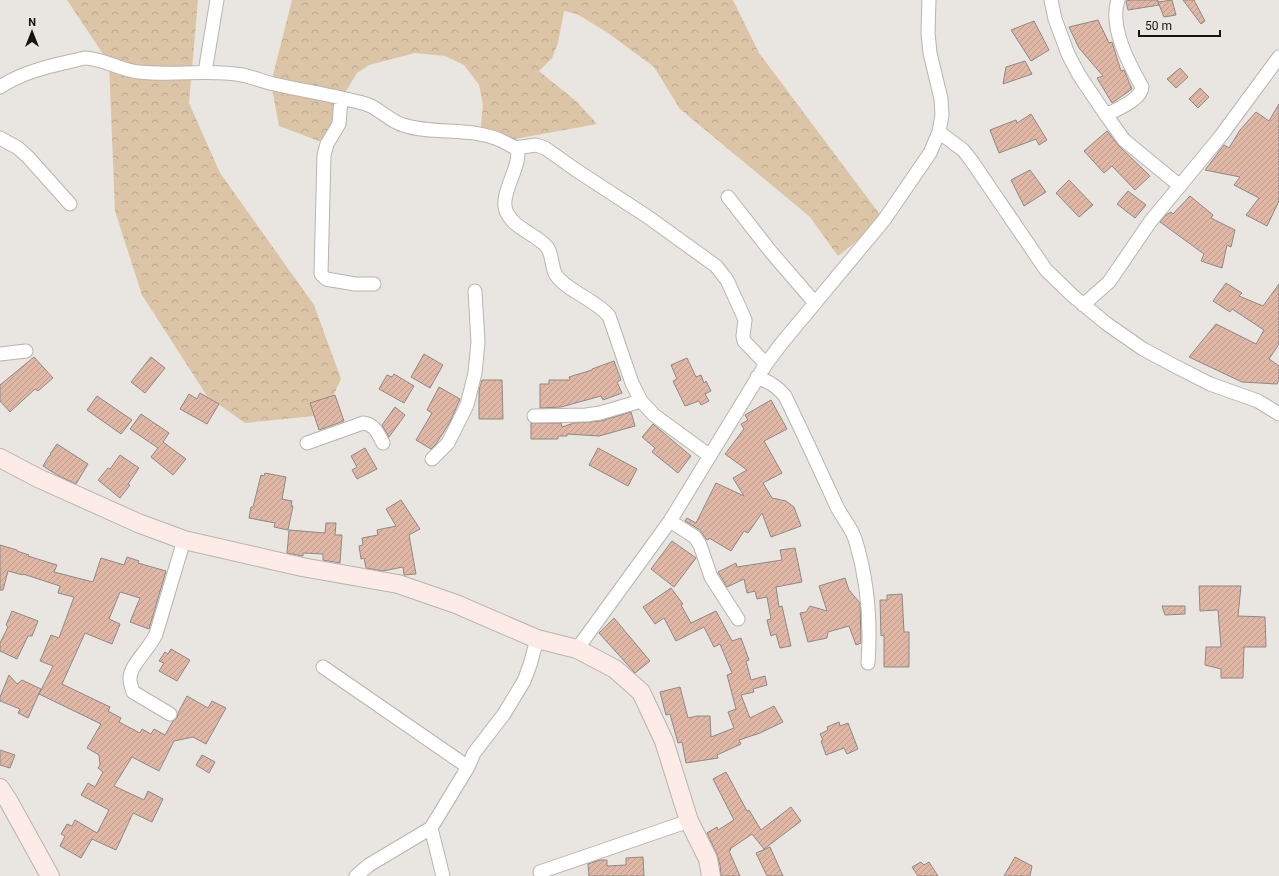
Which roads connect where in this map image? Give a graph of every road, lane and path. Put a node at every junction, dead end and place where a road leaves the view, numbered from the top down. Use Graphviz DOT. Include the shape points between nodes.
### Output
graph roads {
  1 [pos="217,0"];
  2 [pos="929,0"];
  3 [pos="1051,0"];
  4 [pos="1118,0"];
  5 [pos="1278,58"];
  6 [pos="205,72"];
  7 [pos="0,87"];
  8 [pos="341,99"];
  9 [pos="1106,115"];
  10 [pos="939,132"];
  11 [pos="0,138"];
  12 [pos="515,148"];
  13 [pos="1180,186"];
  14 [pos="728,197"];
  15 [pos="70,204"];
  16 [pos="374,284"];
  17 [pos="475,291"];
  18 [pos="815,303"];
  19 [pos="1083,304"];
  20 [pos="26,351"];
  21 [pos="0,354"];
  22 [pos="766,364"];
  23 [pos="757,378"];
  24 [pos="640,401"];
  25 [pos="1279,414"];
  26 [pos="534,416"];
  27 [pos="307,443"];
  28 [pos="383,443"];
  29 [pos="710,456"];
  30 [pos="0,458"];
  31 [pos="432,459"];
  32 [pos="670,521"];
  33 [pos="184,540"];
  34 [pos="738,619"];
  35 [pos="537,639"];
  36 [pos="577,649"];
  37 [pos="868,663"];
  38 [pos="323,667"];
  39 [pos="170,714"];
  40 [pos="468,767"];
  41 [pos="0,788"];
  42 [pos="690,821"];
  43 [pos="431,828"];
  44 [pos="540,872"];
  45 [pos="50,876"];
  46 [pos="356,876"];
  47 [pos="444,876"];
  48 [pos="711,876"];
  1 -- 6 [label="street"];
  2 -- 10 [label="street" via="930,53 941,99"];
  3 -- 9 [label="street" via="1068,54"];
  4 -- 9 [label="street" via="1115,9 1122,46 1142,91 1138,97"];
  5 -- 13 [label="street"];
  6 -- 7 [label="street" via="136,72 94,58 85,58 28,73"];
  6 -- 8 [label="street" via="243,75"];
  8 -- 12 [label="street" via="368,105 404,126 480,134 504,141"];
  8 -- 16 [label="street" via="339,124 327,144 324,155 321,274 326,279"];
  9 -- 13 [label="street" via="1124,140"];
  10 -- 18 [label="street" via="930,153 884,220"];
  10 -- 19 [label="street" via="963,150 1046,270"];
  11 -- 15 [label="street" via="28,157"];
  12 -- 22 [label="street" via="536,145 545,148 716,266 727,280 742,313 744,341"];
  12 -- 24 [label="street" via="518,154 505,197 506,213 518,226 548,248 555,274 562,281 603,309 609,316"];
  13 -- 19 [label="street" via="1150,222 1109,282"];
  14 -- 18 [label="street"];
  17 -- 31 [label="street" via="478,342 475,373 467,405 448,443"];
  18 -- 22 [label="street"];
  19 -- 25 [label="street" via="1143,349 1210,384 1258,401"];
  20 -- 21 [label="street"];
  22 -- 23 [label="street"];
  23 -- 29 [label="street"];
  23 -- 37 [label="street" via="772,383 785,396 838,509 851,528 863,572 869,615"];
  24 -- 26 [label="street" via="586,415"];
  24 -- 29 [label="street" via="654,415"];
  27 -- 28 [label="street" via="363,423 374,427"];
  29 -- 32 [label="street"];
  30 -- 33 [label="street" via="131,520"];
  32 -- 34 [label="street" via="695,537 711,577"];
  32 -- 36 [label="street"];
  33 -- 35 [label="street" via="302,567 398,584 456,604"];
  33 -- 39 [label="street" via="153,643 132,669 130,679 133,692"];
  35 -- 36 [label="street"];
  35 -- 40 [label="street" via="524,681 504,714 474,753"];
  36 -- 42 [label="street" via="615,669 641,692 664,741"];
  38 -- 40 [label="street"];
  40 -- 43 [label="street"];
  41 -- 45 [label="street"];
  42 -- 44 [label="street"];
  42 -- 48 [label="street" via="708,859"];
  43 -- 46 [label="street" via="369,865"];
  43 -- 47 [label="street"];
}
